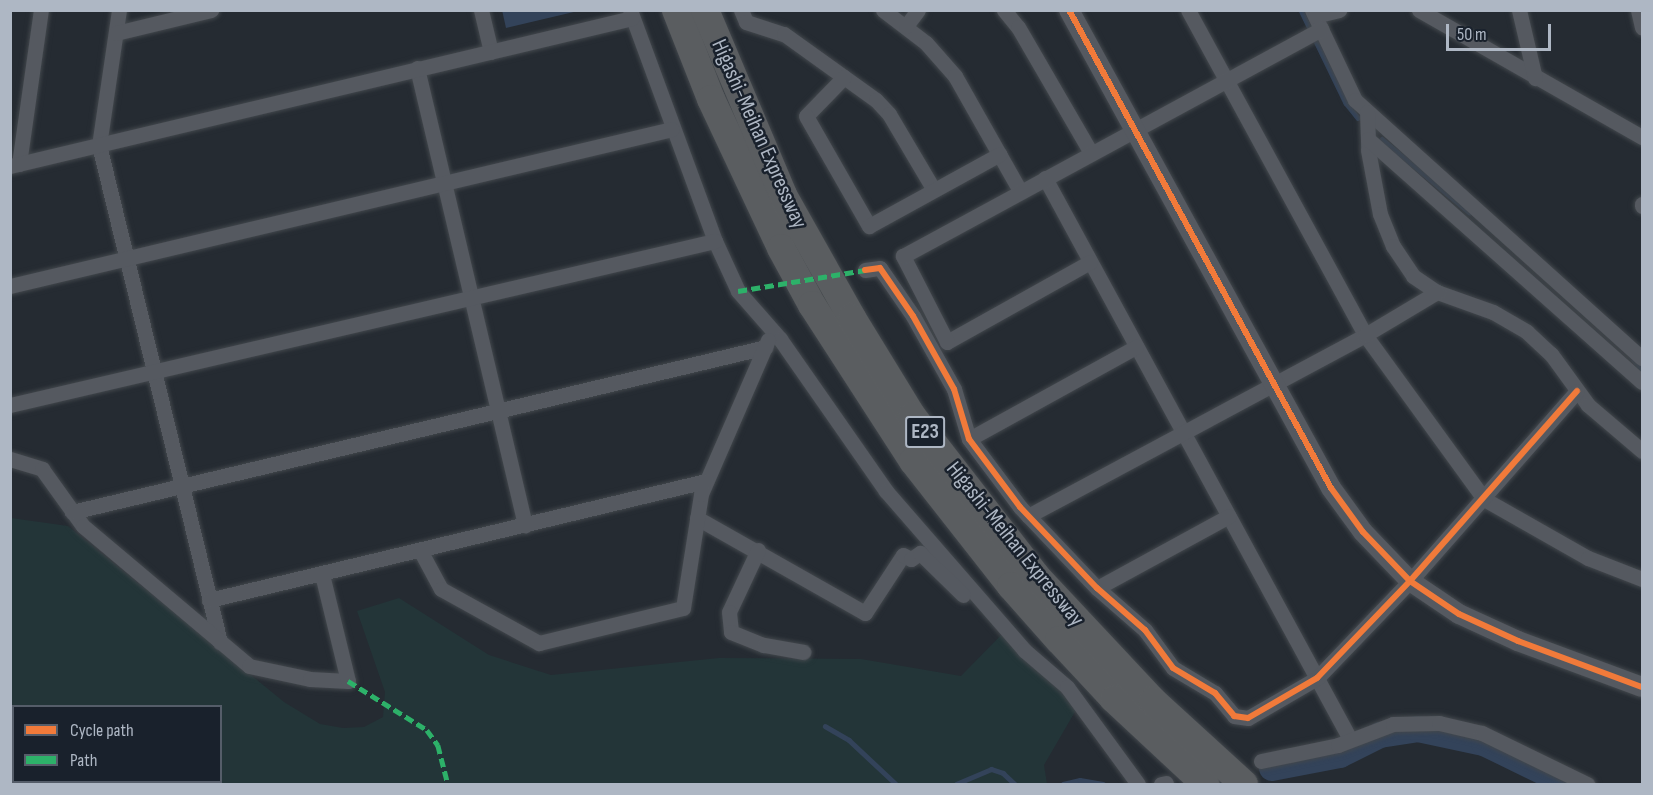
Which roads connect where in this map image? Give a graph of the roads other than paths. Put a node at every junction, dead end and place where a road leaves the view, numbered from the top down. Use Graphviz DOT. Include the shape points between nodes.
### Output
graph roads {
  1 [pos="41,10"];
  2 [pos="119,10"];
  3 [pos="211,10"];
  4 [pos="482,10"];
  5 [pos="676,10"];
  6 [pos="705,10"];
  7 [pos="741,10"];
  8 [pos="883,10"];
  9 [pos="918,10"];
  10 [pos="1004,10"];
  11 [pos="1070,10"];
  12 [pos="1188,10"];
  13 [pos="1339,10"];
  14 [pos="1419,10"];
  15 [pos="1518,10"];
  16 [pos="1638,10"];
  17 [pos="631,14"];
  18 [pos="1316,22"];
  19 [pos="906,26"];
  20 [pos="1642,28"];
  21 [pos="116,33"];
  22 [pos="492,52"];
  23 [pos="417,68"];
  24 [pos="844,77"];
  25 [pos="1535,78"];
  26 [pos="1226,81"];
  27 [pos="1367,112"];
  28 [pos="672,129"];
  29 [pos="1137,129"];
  30 [pos="1642,137"];
  31 [pos="1368,139"];
  32 [pos="99,145"];
  33 [pos="1091,153"];
  34 [pos="1000,154"];
  35 [pos="15,165"];
  36 [pos="1045,178"];
  37 [pos="444,184"];
  38 [pos="934,190"];
  39 [pos="1020,191"];
  40 [pos="715,241"];
  41 [pos="127,259"];
  42 [pos="1090,262"];
  43 [pos="865,270"];
  44 [pos="10,286"];
  45 [pos="1437,292"];
  46 [pos="471,297"];
  47 [pos="771,330"];
  48 [pos="1365,335"];
  49 [pos="766,347"];
  50 [pos="1136,347"];
  51 [pos="1642,358"];
  52 [pos="154,372"];
  53 [pos="1274,382"];
  54 [pos="1642,382"];
  55 [pos="1577,391"];
  56 [pos="10,405"];
  57 [pos="498,411"];
  58 [pos="1182,432"];
  59 [pos="969,439"];
  60 [pos="1642,451"];
  61 [pos="10,459"];
  62 [pos="706,481"];
  63 [pos="182,486"];
  64 [pos="1484,499"];
  65 [pos="72,512"];
  66 [pos="1028,516"];
  67 [pos="1229,516"];
  68 [pos="697,518"];
  69 [pos="525,525"];
  70 [pos="420,550"];
  71 [pos="758,550"];
  72 [pos="322,574"];
  73 [pos="1642,579"];
  74 [pos="1410,581"];
  75 [pos="1097,588"];
  76 [pos="975,596"];
  77 [pos="209,600"];
  78 [pos="220,642"];
  79 [pos="803,652"];
  80 [pos="1317,678"];
  81 [pos="1642,687"];
  82 [pos="1350,739"];
  83 [pos="1261,761"];
  84 [pos="1138,784"];
  85 [pos="1205,784"];
  86 [pos="1244,784"];
  87 [pos="1587,784"];
  1 -- 35 [label="street"];
  2 -- 21 [label="street"];
  3 -- 21 [label="street"];
  4 -- 22 [label="street"];
  5 -- 85 [label="highway, Higashi-Meihan Expressway / E23" via="711,99 781,248 812,305 913,461 1011,586 1059,640 1114,699"];
  6 -- 86 [label="highway, Higashi-Meihan Expressway / E23" via="787,204 912,416 1044,585 1153,701"];
  7 -- 24 [label="street" via="746,22 784,34"];
  8 -- 19 [label="street"];
  9 -- 19 [label="street"];
  10 -- 33 [label="street" via="1018,27"];
  11 -- 29 [label="street"];
  12 -- 26 [label="street"];
  13 -- 18 [label="street"];
  14 -- 25 [label="street"];
  15 -- 25 [label="street"];
  16 -- 20 [label="street"];
  17 -- 22 [label="street"];
  17 -- 28 [label="street"];
  18 -- 26 [label="street" via="1302,40"];
  18 -- 27 [label="street" via="1355,100"];
  19 -- 34 [label="street" via="955,76"];
  21 -- 32 [label="street"];
  22 -- 23 [label="street"];
  23 -- 32 [label="street"];
  23 -- 37 [label="street"];
  24 -- 38 [label="street" via="890,114"];
  24 -- 38 [label="street" via="806,116 869,226"];
  25 -- 30 [label="street"];
  26 -- 29 [label="street"];
  26 -- 48 [label="street"];
  27 -- 31 [label="street"];
  27 -- 51 [label="street"];
  28 -- 37 [label="street"];
  28 -- 40 [label="street"];
  29 -- 33 [label="street"];
  29 -- 53 [label="street"];
  31 -- 45 [label="street" via="1380,214 1393,246 1413,276"];
  31 -- 54 [label="street"];
  32 -- 35 [label="street"];
  32 -- 41 [label="street"];
  33 -- 36 [label="street"];
  34 -- 38 [label="street"];
  34 -- 39 [label="street"];
  36 -- 39 [label="street"];
  36 -- 42 [label="street"];
  37 -- 41 [label="street"];
  37 -- 46 [label="street"];
  39 -- 42 [label="street" via="903,256 947,342"];
  40 -- 46 [label="street"];
  40 -- 47 [label="street" via="738,291"];
  41 -- 44 [label="street"];
  41 -- 52 [label="street"];
  42 -- 50 [label="street"];
  43 -- 59 [label="street" via="880,268 913,316 954,389"];
  45 -- 48 [label="street"];
  45 -- 55 [label="street" via="1492,312 1527,332 1551,354"];
  46 -- 52 [label="street"];
  46 -- 57 [label="street"];
  47 -- 49 [label="street"];
  47 -- 76 [label="street" via="886,491"];
  48 -- 53 [label="street"];
  48 -- 64 [label="street"];
  49 -- 57 [label="street"];
  49 -- 62 [label="street"];
  50 -- 58 [label="street"];
  50 -- 59 [label="street"];
  52 -- 56 [label="street"];
  52 -- 63 [label="street"];
  53 -- 58 [label="street"];
  53 -- 74 [label="street" via="1344,507"];
  55 -- 60 [label="street"];
  55 -- 64 [label="street"];
  57 -- 63 [label="street"];
  57 -- 69 [label="street"];
  58 -- 66 [label="street"];
  58 -- 67 [label="street"];
  59 -- 66 [label="street"];
  61 -- 65 [label="street" via="42,470"];
  62 -- 68 [label="street"];
  62 -- 69 [label="street"];
  63 -- 65 [label="street"];
  63 -- 77 [label="street"];
  64 -- 73 [label="street" via="1588,558"];
  64 -- 74 [label="street"];
  65 -- 78 [label="street" via="83,526"];
  66 -- 75 [label="street"];
  67 -- 75 [label="street"];
  67 -- 80 [label="street"];
  68 -- 70 [label="street" via="684,608 539,643 441,589"];
  68 -- 71 [label="street"];
  69 -- 70 [label="street"];
  70 -- 72 [label="street"];
  71 -- 76 [label="street" via="865,613 903,555 911,559 920,553 959,594"];
  71 -- 79 [label="street" via="729,612 731,632 764,645"];
  72 -- 77 [label="street"];
  72 -- 78 [label="street" via="348,681 310,679 249,666"];
  74 -- 80 [label="street"];
  74 -- 81 [label="street" via="1445,606 1495,632"];
  75 -- 80 [label="street" via="1145,630 1173,668 1215,693 1234,716 1248,718"];
  76 -- 84 [label="street" via="1024,650 1066,687"];
  77 -- 78 [label="street"];
  80 -- 82 [label="street"];
  82 -- 83 [label="street" via="1322,750"];
  82 -- 87 [label="street" via="1404,722 1439,723 1482,733"];
}
